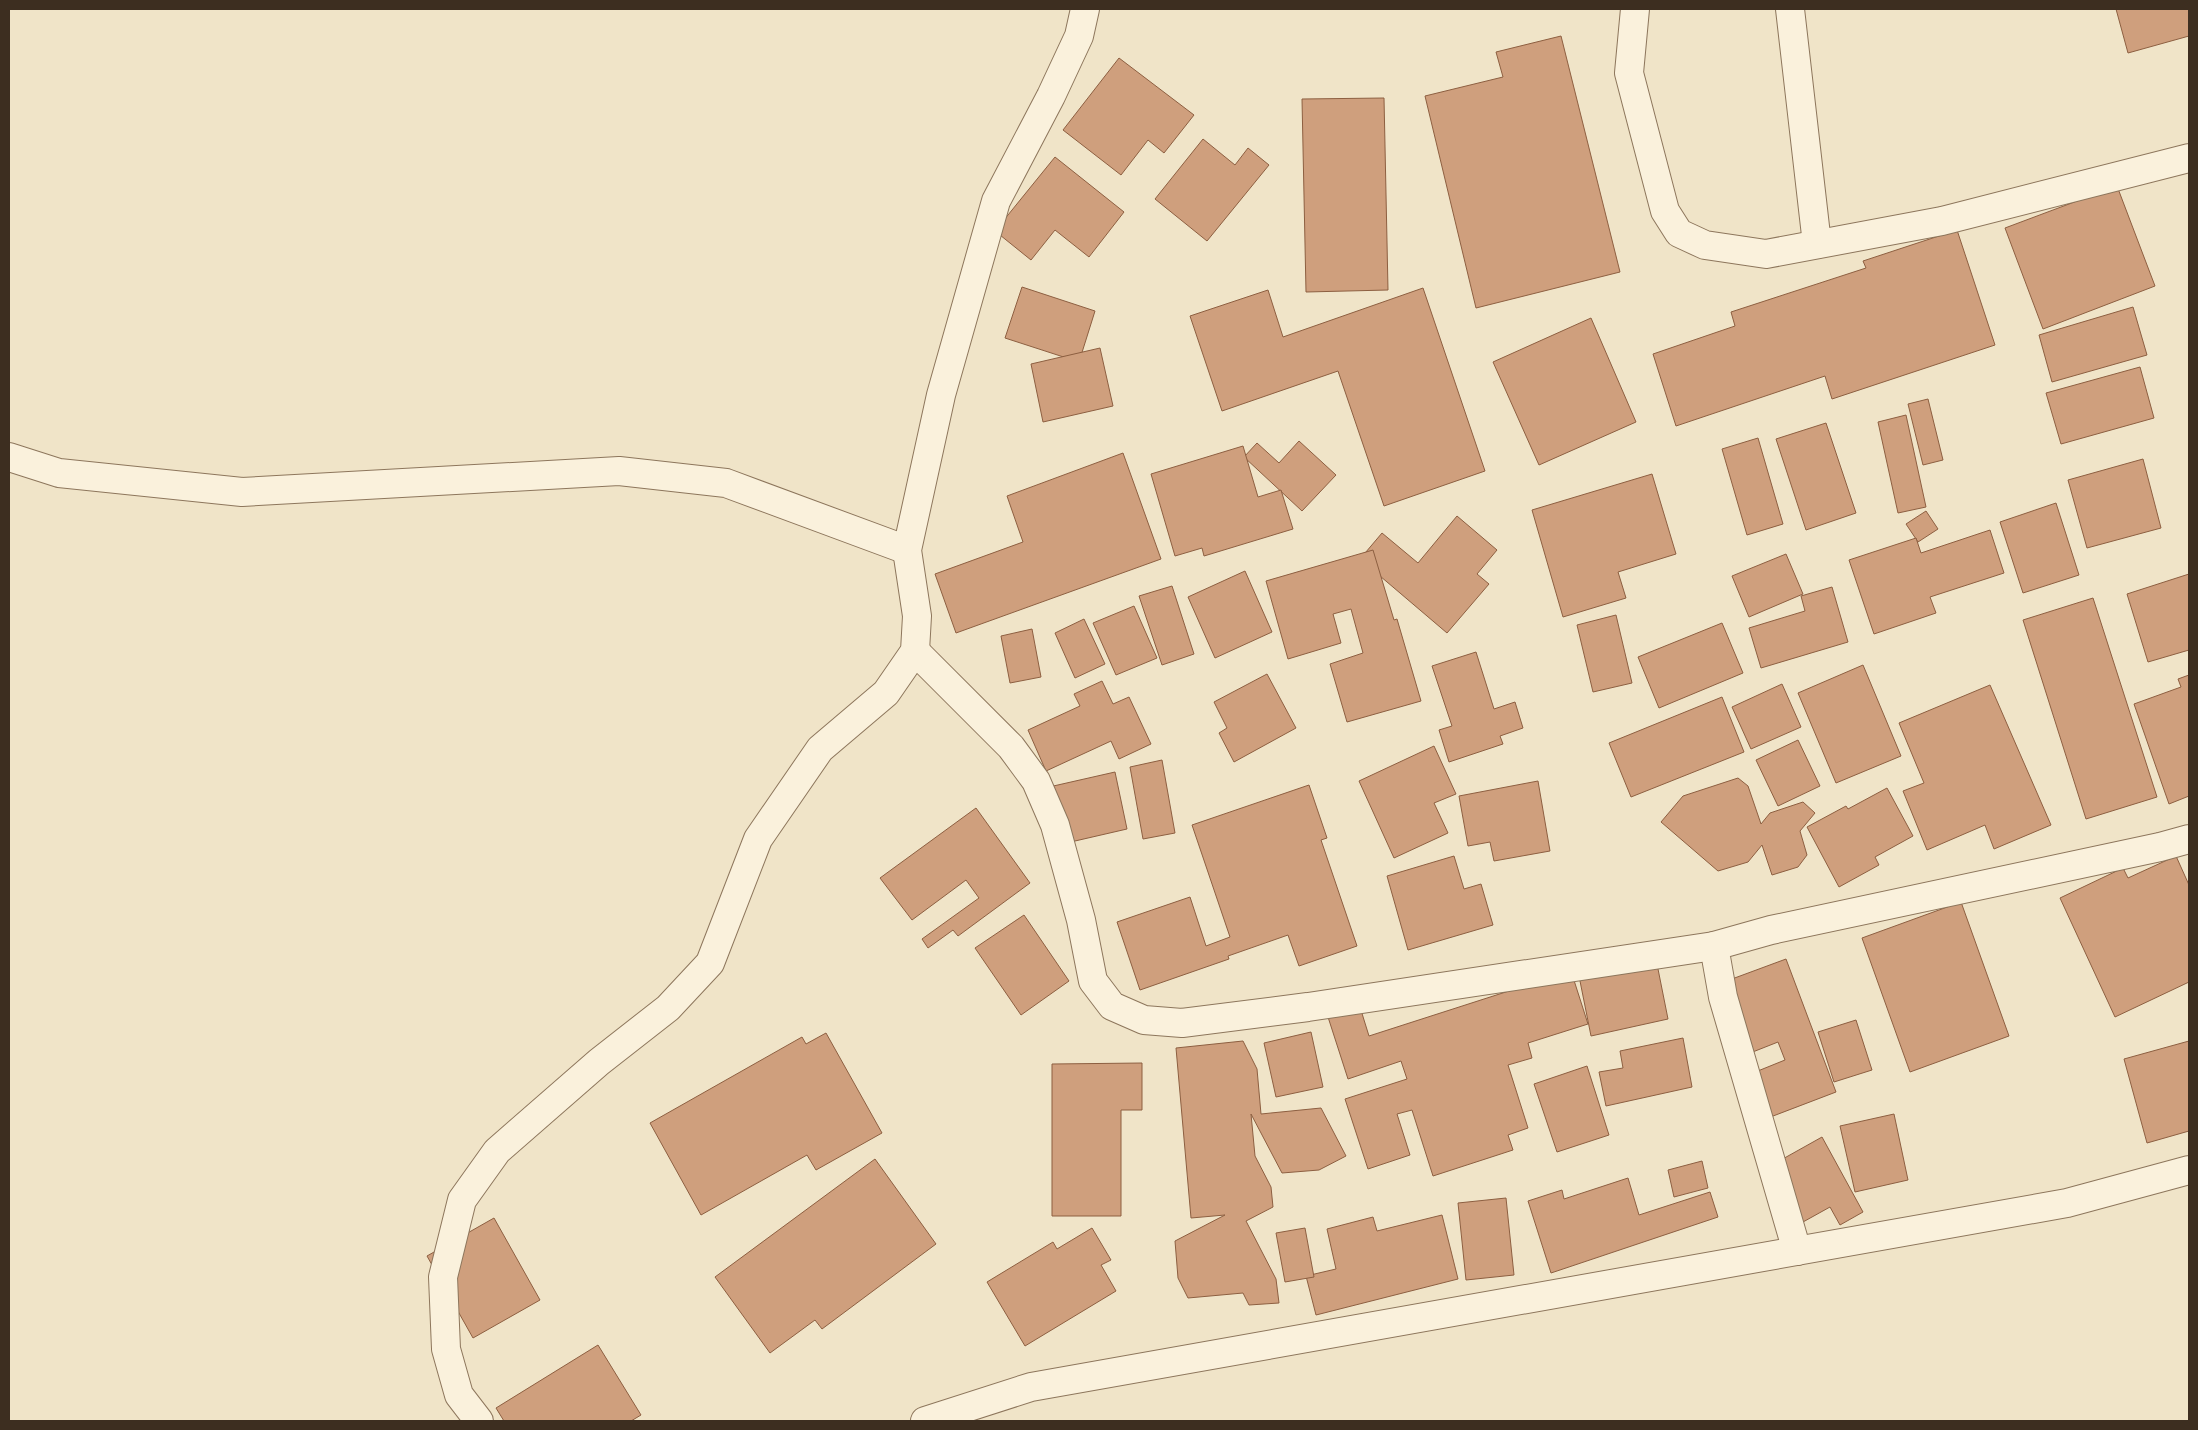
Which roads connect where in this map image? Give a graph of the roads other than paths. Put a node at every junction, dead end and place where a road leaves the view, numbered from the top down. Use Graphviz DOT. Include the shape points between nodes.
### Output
graph roads {
  1 [pos="1085,9"];
  2 [pos="1634,9"];
  3 [pos="1790,9"];
  4 [pos="2189,158"];
  5 [pos="1817,244"];
  6 [pos="9,457"];
  7 [pos="907,550"];
  8 [pos="915,651"];
  9 [pos="2189,839"];
  10 [pos="1714,946"];
  11 [pos="2189,1170"];
  12 [pos="1797,1251"];
  13 [pos="479,1421"];
  14 [pos="925,1421"];
  1 -- 7 [label="street" via="1078,36 1051,96 996,201 941,395"];
  2 -- 5 [label="street" via="1629,73 1665,211 1679,233 1705,245 1766,254"];
  3 -- 5 [label="street"];
  4 -- 5 [label="street" via="1942,221"];
  6 -- 7 [label="street" via="59,473 242,492 628,472 726,483"];
  7 -- 8 [label="street" via="917,616"];
  8 -- 10 [label="street" via="1011,747 1036,781 1055,825 1094,981 1112,1006 1144,1020 1182,1022 1298,1008"];
  8 -- 13 [label="street" via="886,693 820,749 758,839 710,963 668,1008 599,1062 497,1150 462,1200 443,1277 446,1349 459,1395"];
  9 -- 10 [label="street" via="1771,930"];
  10 -- 12 [label="street" via="1723,998"];
  11 -- 12 [label="street" via="2067,1203"];
  12 -- 14 [label="street" via="1030,1387"];
}
